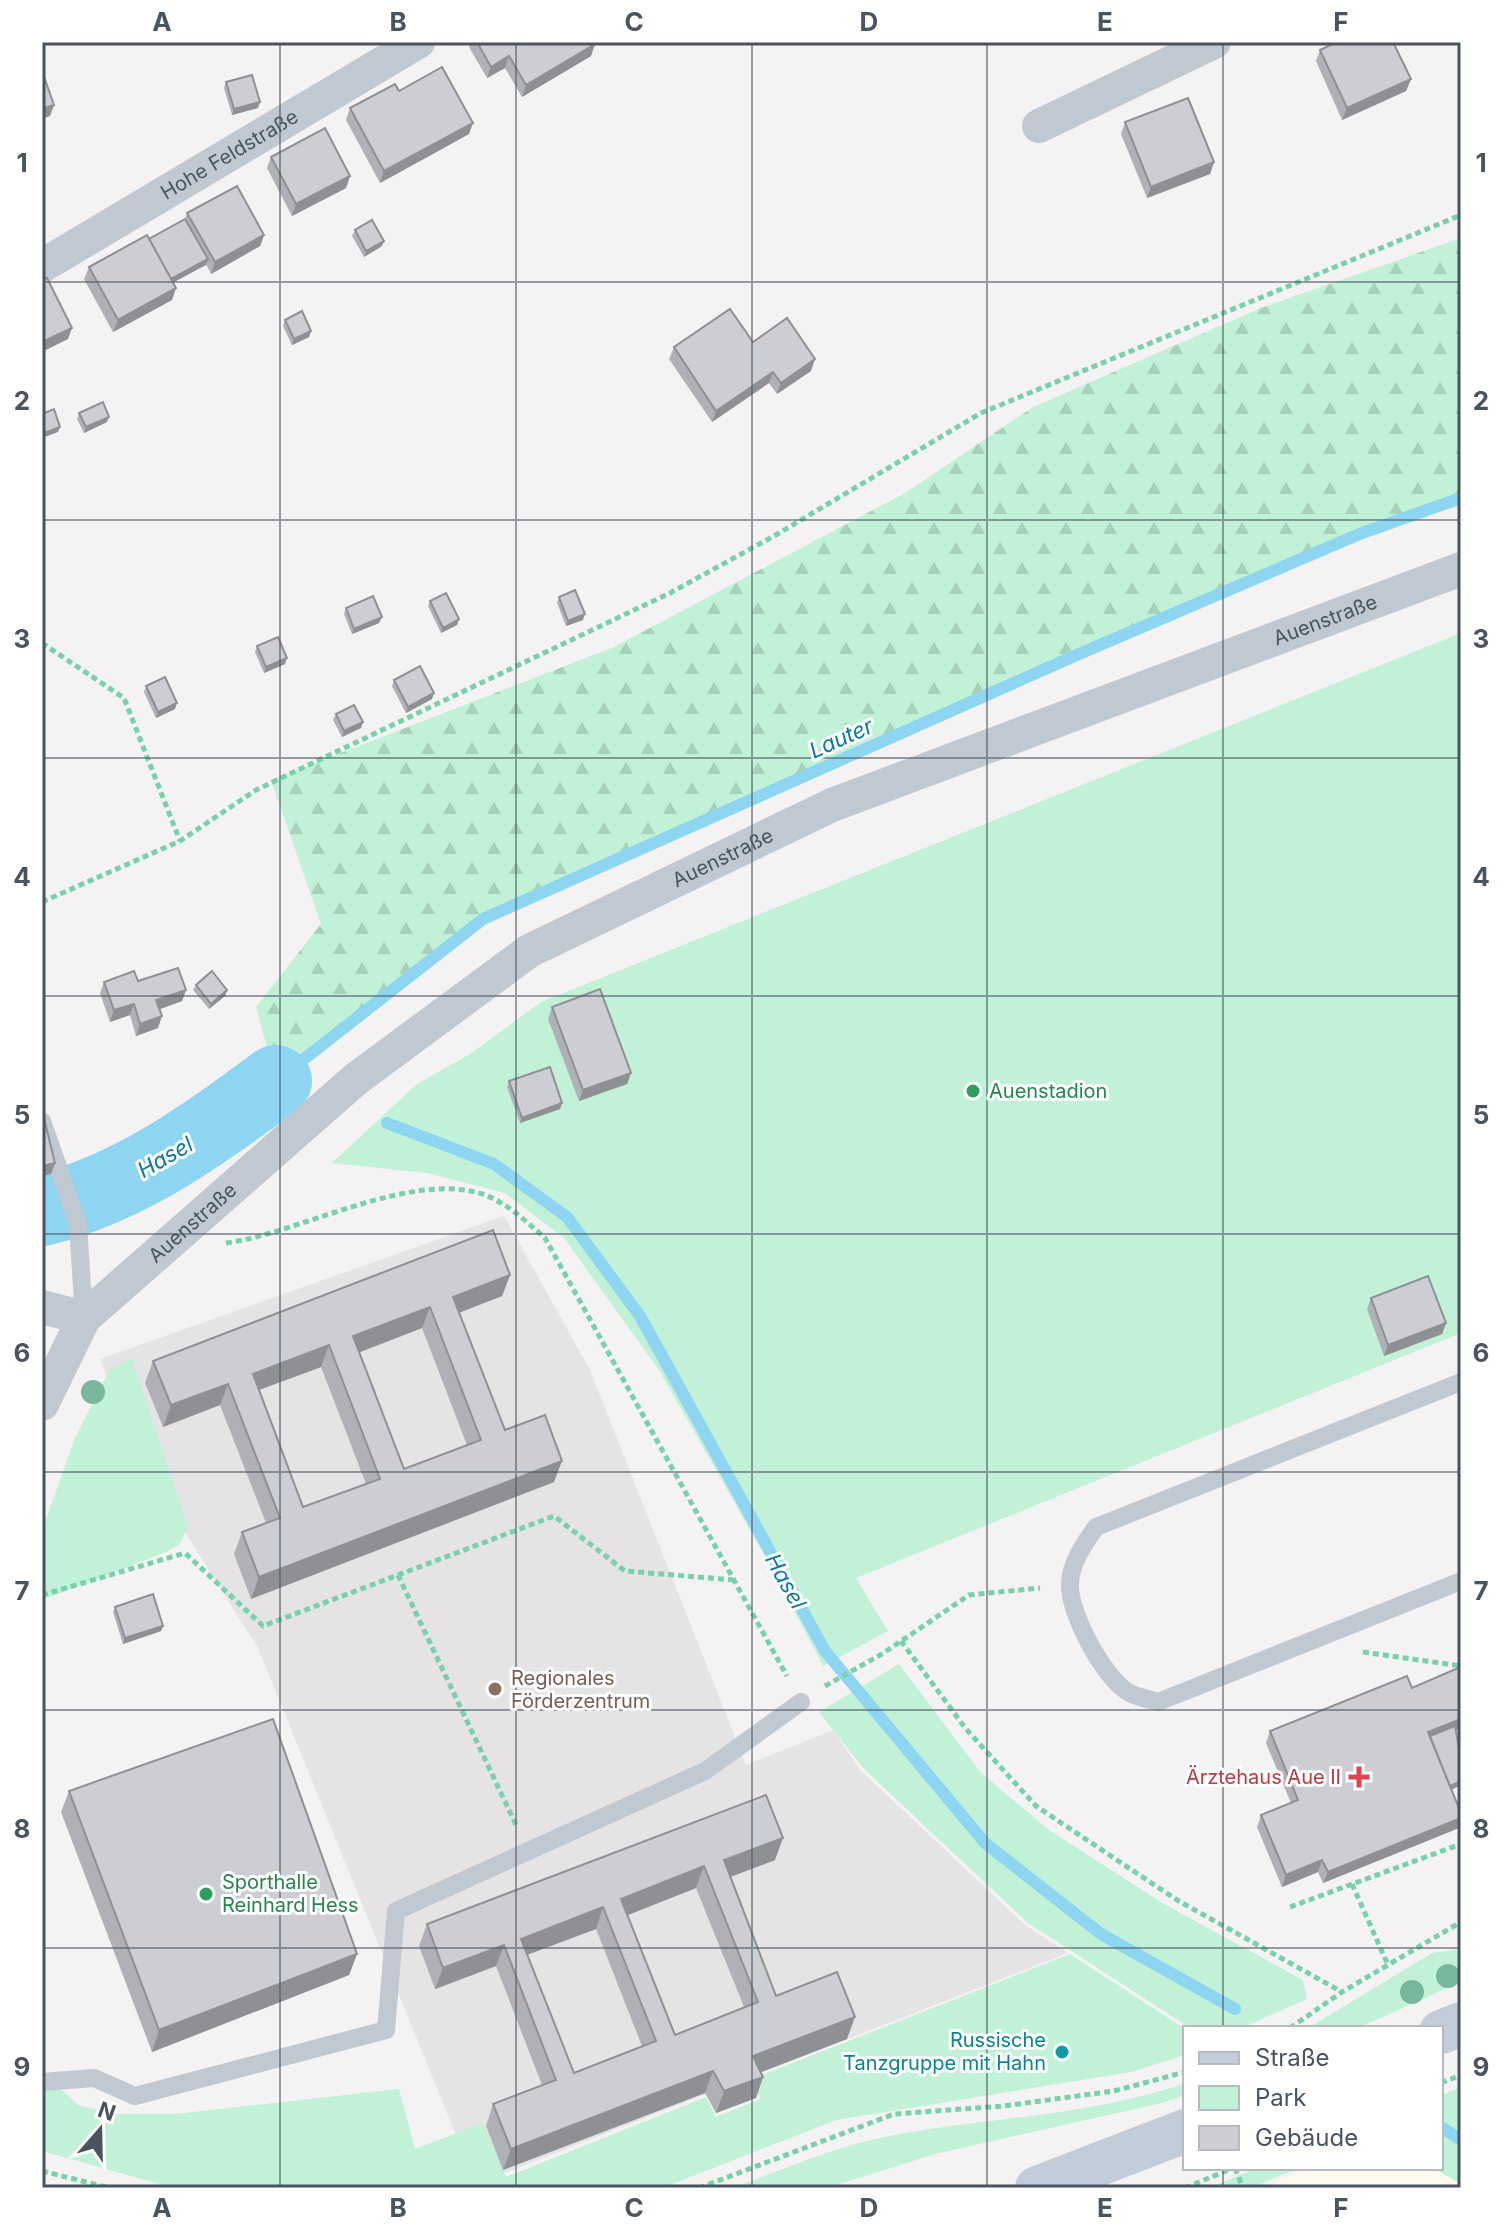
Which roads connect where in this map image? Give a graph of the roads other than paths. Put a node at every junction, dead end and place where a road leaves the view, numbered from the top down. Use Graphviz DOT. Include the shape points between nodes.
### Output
graph roads {
  1 [pos="418,42"];
  2 [pos="1214,42"];
  3 [pos="1039,126"];
  4 [pos="42,266"];
  5 [pos="1461,569"];
  6 [pos="42,1121"];
  7 [pos="42,1307"];
  8 [pos="84,1318"];
  9 [pos="1461,1382"];
  10 [pos="42,1404"];
  11 [pos="1460,1588"];
  12 [pos="801,1702"];
  13 [pos="42,2082"];
  14 [pos="1183,2132"];
  15 [pos="1037,2188"];
  1 -- 4 [label="street, Hohe Feldstraße"];
  2 -- 3 [label="street"];
  5 -- 8 [label="street, Auenstraße" via="832,805 529,951 356,1079"];
  6 -- 8 [label="lane" via="78,1224"];
  7 -- 8 [label="street"];
  8 -- 10 [label="street"];
  9 -- 11 [label="lane" via="1096,1527 1078,1553 1069,1585 1104,1669 1128,1692 1158,1702"];
  12 -- 13 [label="lane" via="705,1771 396,1911 386,2030 135,2096 94,2078"];
  14 -- 15 [label="main road"];
}
